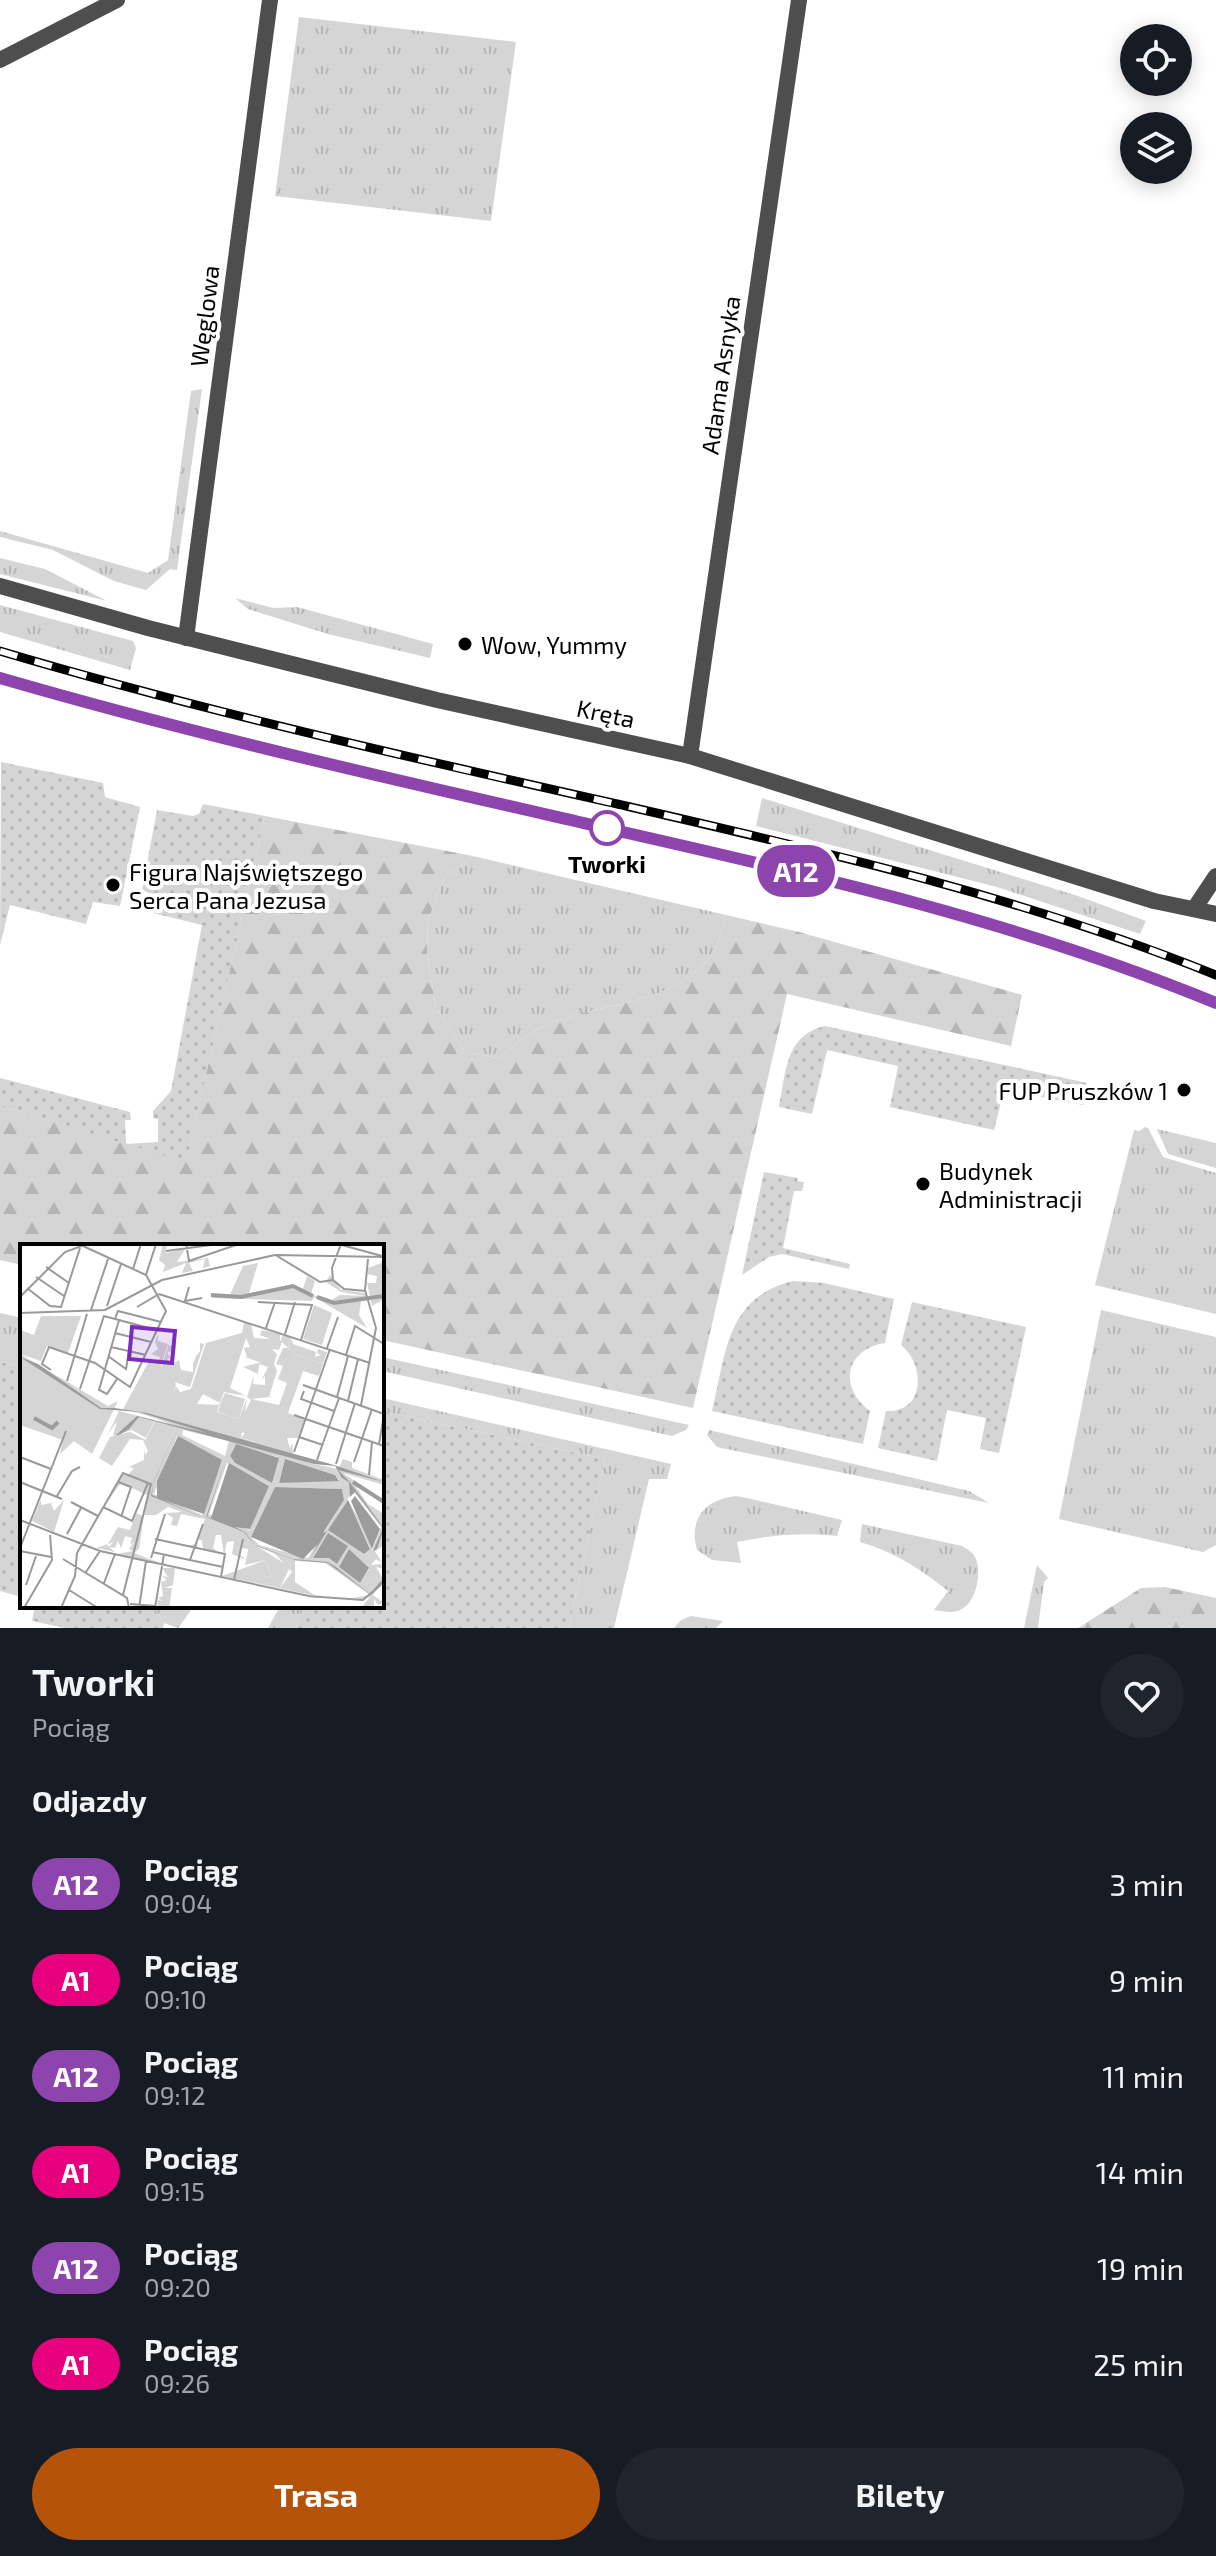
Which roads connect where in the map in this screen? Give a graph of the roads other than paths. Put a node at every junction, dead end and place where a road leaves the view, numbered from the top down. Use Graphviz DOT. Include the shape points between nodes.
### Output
graph roads {
  1 [pos="117,0"];
  2 [pos="270,0"];
  3 [pos="799,0"];
  4 [pos="0,60"];
  5 [pos="0,586"];
  6 [pos="186,638"];
  7 [pos="690,756"];
  8 [pos="1216,876"];
  9 [pos="1194,909"];
  10 [pos="1216,914"];
  1 -- 4 [label="street"];
  2 -- 6 [label="street, Węglowa"];
  3 -- 7 [label="street, Adama Asnyka"];
  5 -- 6 [label="street, Kręta"];
  6 -- 7 [label="street, Kręta"];
  7 -- 9 [label="street, Kręta"];
  8 -- 9 [label="street"];
  9 -- 10 [label="street, Kręta"];
}
